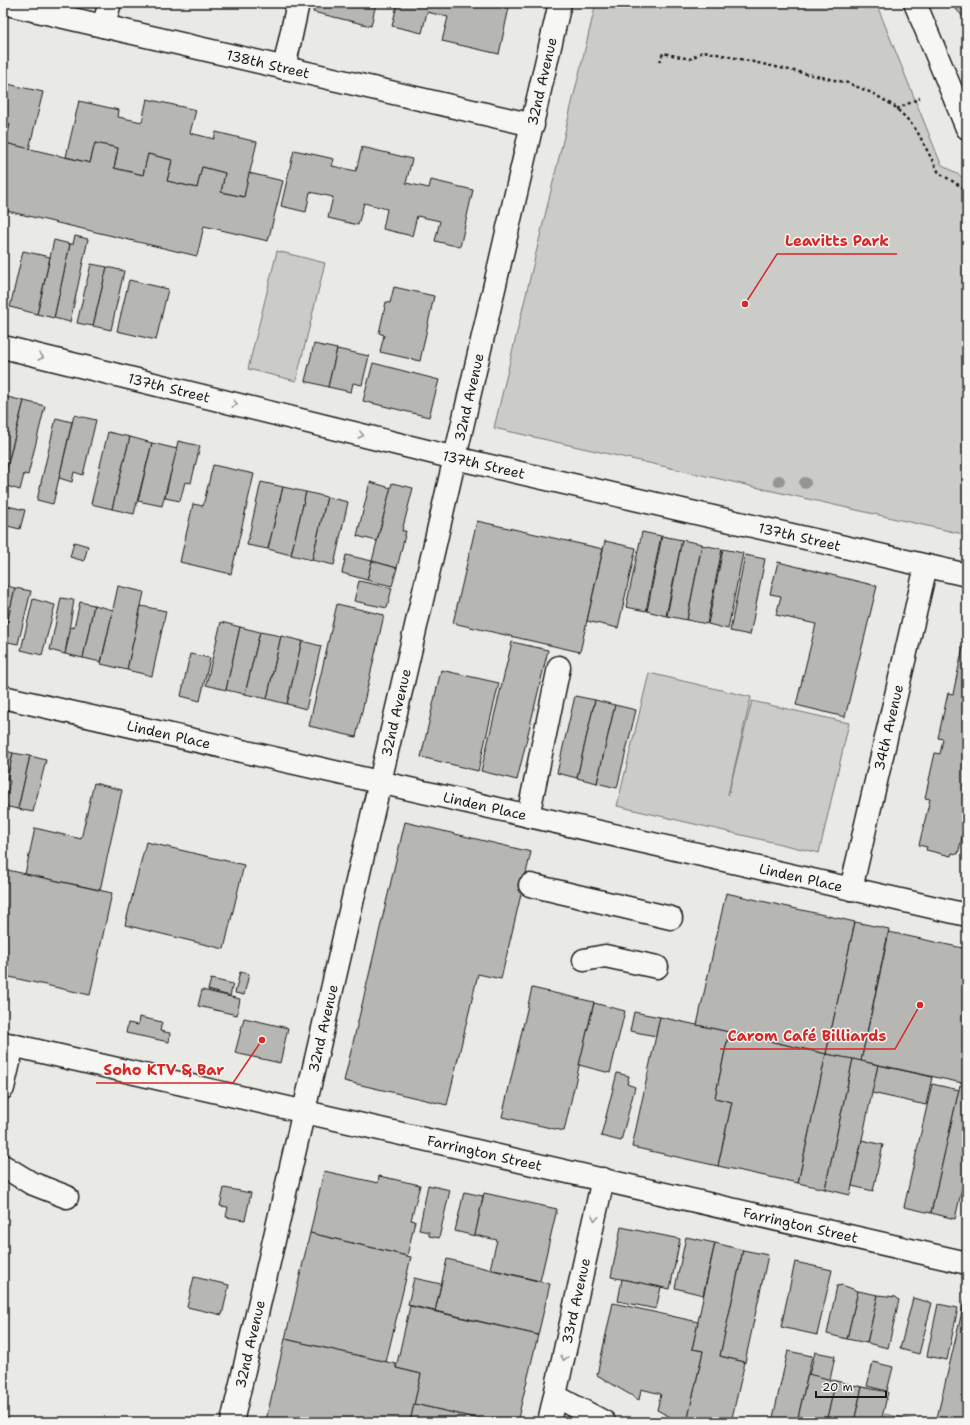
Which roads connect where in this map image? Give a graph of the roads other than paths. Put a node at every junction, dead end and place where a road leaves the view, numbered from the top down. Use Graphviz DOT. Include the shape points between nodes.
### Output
graph roads {
  1 [pos="3,3"];
  2 [pos="110,3"];
  3 [pos="298,3"];
  4 [pos="560,3"];
  5 [pos="915,3"];
  6 [pos="103,26"];
  7 [pos="284,68"];
  8 [pos="533,125"];
  9 [pos="967,128"];
  10 [pos="3,348"];
  11 [pos="455,458"];
  12 [pos="926,566"];
  13 [pos="967,575"];
  14 [pos="559,667"];
  15 [pos="3,697"];
  16 [pos="379,782"];
  17 [pos="528,816"];
  18 [pos="530,885"];
  19 [pos="851,889"];
  20 [pos="967,915"];
  21 [pos="671,918"];
  22 [pos="584,960"];
  23 [pos="657,968"];
  24 [pos="8,1044"];
  25 [pos="3,1088"];
  26 [pos="303,1111"];
  27 [pos="3,1166"];
  28 [pos="603,1180"];
  29 [pos="67,1197"];
  30 [pos="967,1263"];
  31 [pos="555,1396"];
  32 [pos="232,1422"];
  33 [pos="549,1422"];
  34 [pos="604,1422"];
  1 -- 6 [label="street, 138th Street"];
  2 -- 6 [label="street"];
  3 -- 7 [label="street"];
  4 -- 8 [label="street, 32nd Avenue"];
  5 -- 9 [label="street"];
  6 -- 7 [label="street, 138th Street"];
  7 -- 8 [label="street, 138th Street"];
  8 -- 11 [label="street, 32nd Avenue"];
  10 -- 11 [label="street, 137th Street, one-way"];
  11 -- 12 [label="street, 137th Street"];
  11 -- 16 [label="street, 32nd Avenue"];
  12 -- 13 [label="street, 137th Street"];
  12 -- 19 [label="street, 34th Avenue"];
  14 -- 17 [label="street"];
  15 -- 16 [label="street, Linden Place"];
  16 -- 17 [label="street, Linden Place"];
  16 -- 26 [label="street, 32nd Avenue"];
  17 -- 19 [label="street, Linden Place"];
  18 -- 21 [label="street"];
  19 -- 20 [label="street, Linden Place"];
  22 -- 23 [label="street" via="605,956"];
  24 -- 25 [label="street"];
  24 -- 26 [label="street, Farrington Street"];
  26 -- 28 [label="street, Farrington Street"];
  26 -- 32 [label="street, 32nd Avenue"];
  27 -- 29 [label="street" via="31,1183"];
  28 -- 30 [label="street, Farrington Street"];
  28 -- 31 [label="street, 33rd Avenue, one-way"];
  31 -- 33 [label="street, 33rd Avenue"];
  31 -- 34 [label="street"];
}
